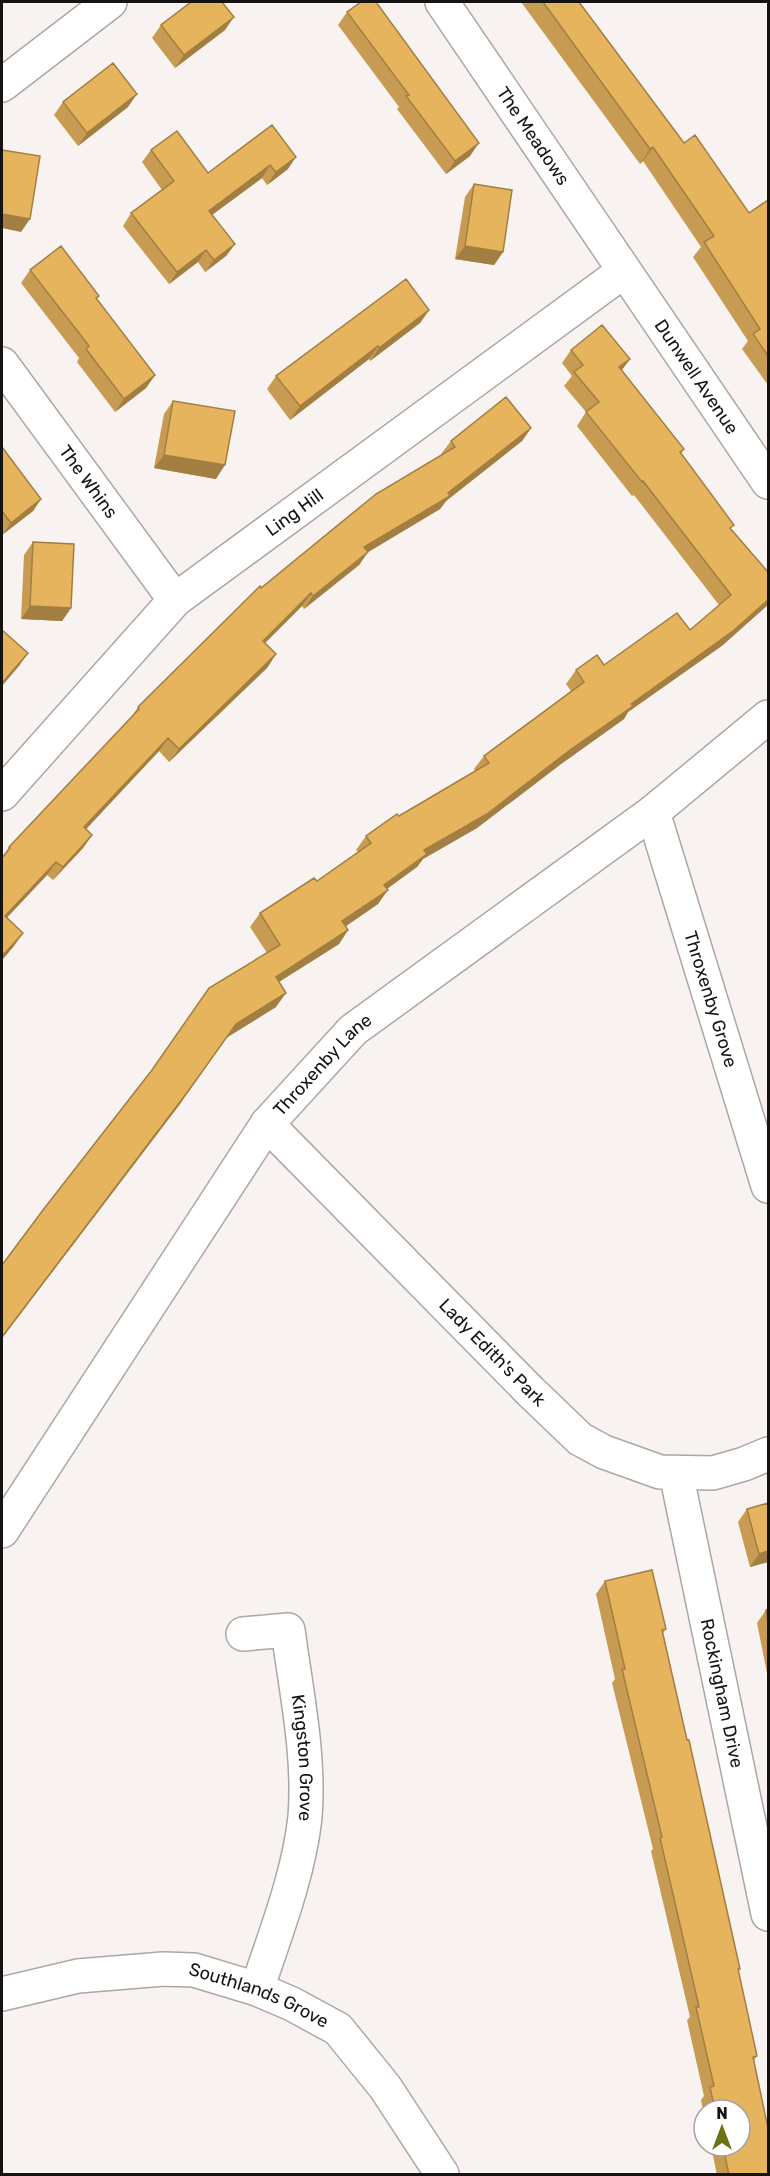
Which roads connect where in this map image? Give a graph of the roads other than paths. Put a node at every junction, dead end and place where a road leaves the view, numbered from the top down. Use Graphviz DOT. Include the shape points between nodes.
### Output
graph roads {
  1 [pos="110,2"];
  2 [pos="442,2"];
  3 [pos="2,85"];
  4 [pos="624,271"];
  5 [pos="2,364"];
  6 [pos="768,482"];
  7 [pos="175,600"];
  8 [pos="768,717"];
  9 [pos="2,794"];
  10 [pos="653,812"];
  11 [pos="267,1124"];
  12 [pos="768,1186"];
  13 [pos="768,1454"];
  14 [pos="676,1473"];
  15 [pos="2,1531"];
  16 [pos="243,1634"];
  17 [pos="768,1914"];
  18 [pos="257,1989"];
  19 [pos="2,1994"];
  20 [pos="442,2175"];
  1 -- 3 [label="street"];
  2 -- 4 [label="street, The Meadows"];
  4 -- 6 [label="street, Dunwell Avenue"];
  4 -- 7 [label="street, Ling Hill"];
  5 -- 7 [label="street, The Whins"];
  7 -- 9 [label="street, Ling Hill"];
  8 -- 10 [label="street, Throxenby Lane"];
  10 -- 11 [label="street, Throxenby Lane" via="353,1030"];
  10 -- 12 [label="street, Throxenby Grove"];
  11 -- 14 [label="street, Lady Edith's Park" via="580,1439 660,1472"];
  11 -- 15 [label="street, Throxenby Lane"];
  13 -- 14 [label="street, Lady Edith's Park" via="713,1473"];
  14 -- 17 [label="street, Rockingham Drive"];
  16 -- 18 [label="street, Kingston Grove" via="288,1630 305,1770 305,1817 296,1863"];
  18 -- 19 [label="street, Southlands Grove" via="194,1971 163,1969 78,1976"];
  18 -- 20 [label="street, Southlands Grove" via="338,2029 385,2087"];
}
